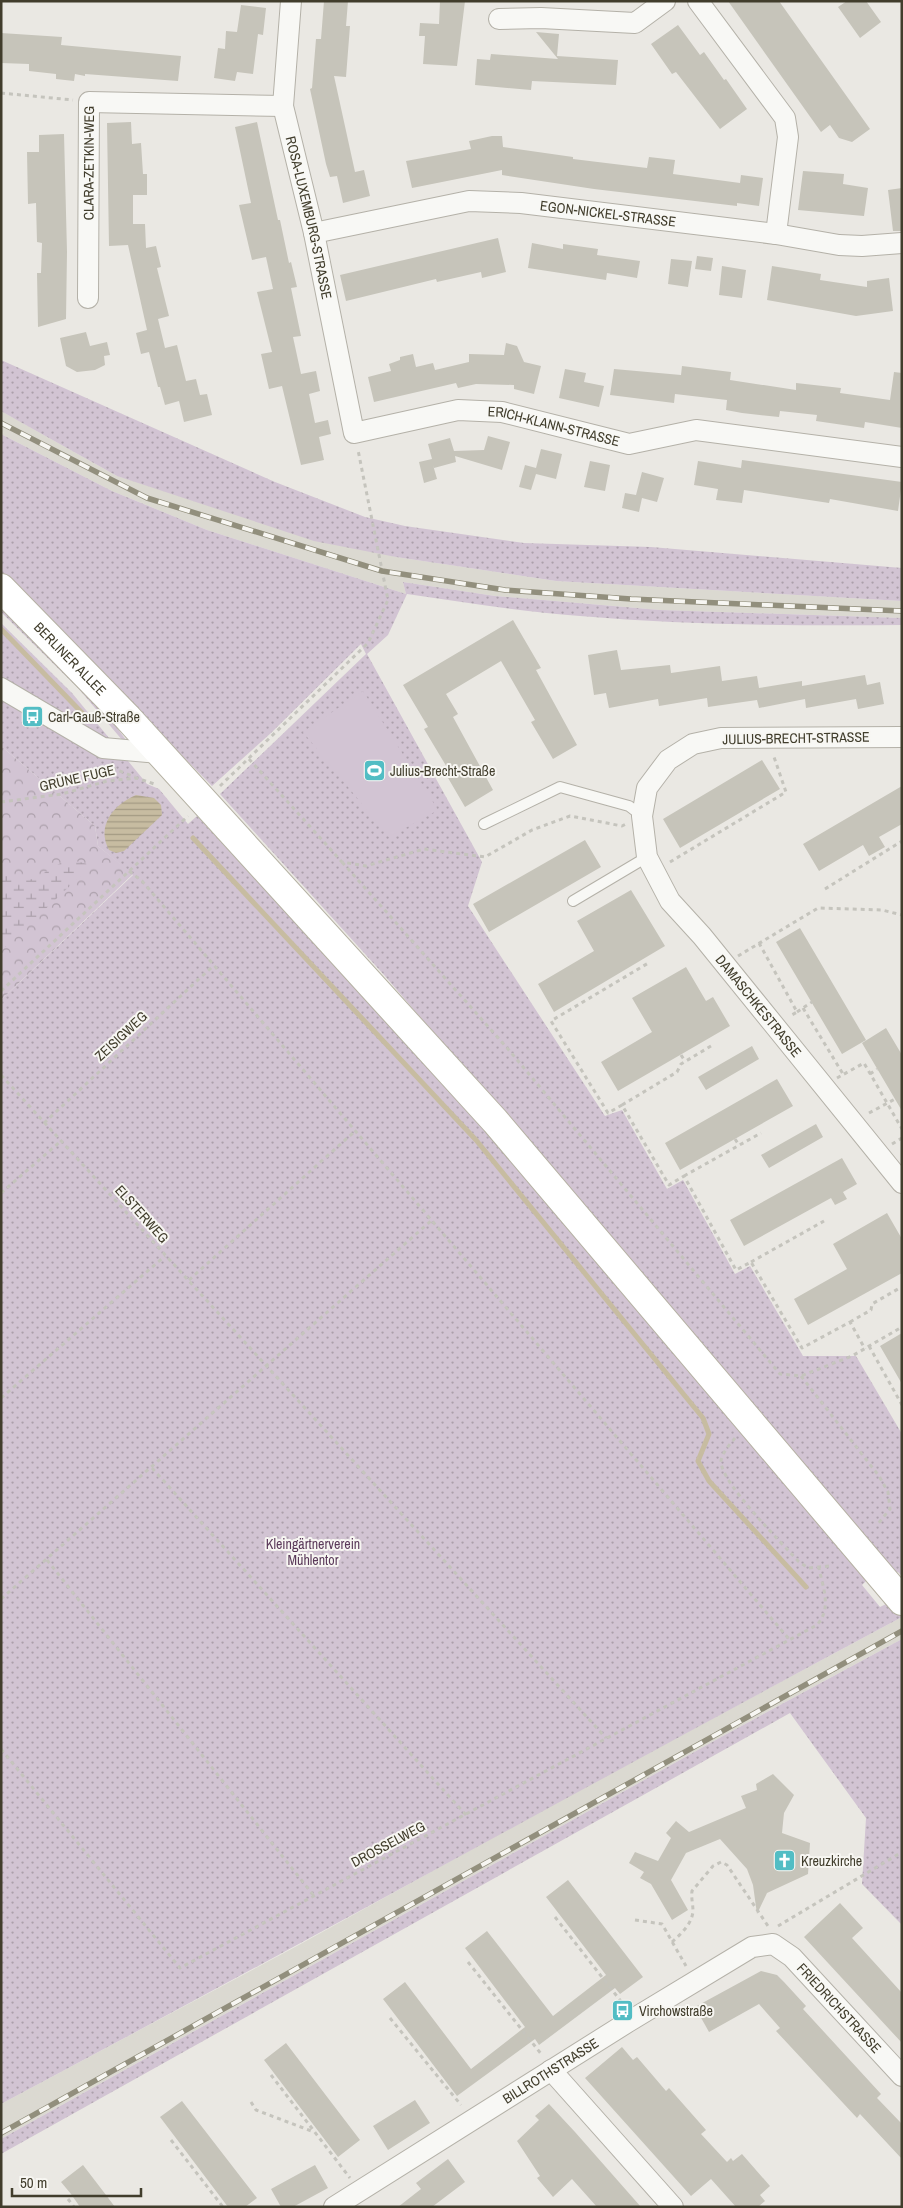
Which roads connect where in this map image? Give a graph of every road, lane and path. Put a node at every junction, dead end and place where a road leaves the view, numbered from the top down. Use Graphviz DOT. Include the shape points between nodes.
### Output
graph roads {
  1 [pos="291,1"];
  2 [pos="665,1"];
  3 [pos="698,1"];
  4 [pos="499,19"];
  5 [pos="1,93"];
  6 [pos="89,102"];
  7 [pos="283,106"];
  8 [pos="314,233"];
  9 [pos="776,234"];
  10 [pos="902,243"];
  11 [pos="88,298"];
  12 [pos="354,432"];
  13 [pos="902,457"];
  14 [pos="1,588"];
  15 [pos="1,688"];
  16 [pos="902,737"];
  17 [pos="767,738"];
  18 [pos="159,752"];
  19 [pos="249,759"];
  20 [pos="157,785"];
  21 [pos="1,802"];
  22 [pos="196,809"];
  23 [pos="642,816"];
  24 [pos="484,824"];
  25 [pos="902,841"];
  26 [pos="342,862"];
  27 [pos="650,864"];
  28 [pos="129,871"];
  29 [pos="825,889"];
  30 [pos="572,901"];
  31 [pos="902,915"];
  32 [pos="759,943"];
  33 [pos="650,962"];
  34 [pos="724,964"];
  35 [pos="213,966"];
  36 [pos="1,991"];
  37 [pos="812,1002"];
  38 [pos="803,1008"];
  39 [pos="797,1012"];
  40 [pos="774,1026"];
  41 [pos="711,1046"];
  42 [pos="681,1055"];
  43 [pos="685,1061"];
  44 [pos="878,1069"];
  45 [pos="843,1074"];
  46 [pos="870,1074"];
  47 [pos="1,1075"];
  48 [pos="823,1086"];
  49 [pos="894,1098"];
  50 [pos="887,1103"];
  51 [pos="622,1105"];
  52 [pos="852,1122"];
  53 [pos="44,1123"];
  54 [pos="902,1129"];
  55 [pos="354,1132"];
  56 [pos="761,1133"];
  57 [pos="735,1139"];
  58 [pos="60,1142"];
  59 [pos="739,1145"];
  60 [pos="684,1176"];
  61 [pos="902,1183"];
  62 [pos="1,1193"];
  63 [pos="432,1220"];
  64 [pos="824,1221"];
  65 [pos="165,1256"];
  66 [pos="751,1262"];
  67 [pos="189,1280"];
  68 [pos="898,1289"];
  69 [pos="850,1322"];
  70 [pos="902,1327"];
  71 [pos="869,1346"];
  72 [pos="865,1348"];
  73 [pos="268,1366"];
  74 [pos="802,1376"];
  75 [pos="1,1398"];
  76 [pos="902,1405"];
  77 [pos="738,1433"];
  78 [pos="152,1468"];
  79 [pos="877,1525"];
  80 [pos="47,1560"];
  81 [pos="829,1566"];
  82 [pos="819,1568"];
  83 [pos="1,1599"];
  84 [pos="900,1599"];
  85 [pos="789,1639"];
  86 [pos="606,1738"];
  87 [pos="1,1749"];
  88 [pos="466,1815"];
  89 [pos="902,1852"];
  90 [pos="314,1896"];
  91 [pos="555,1917"];
  92 [pos="635,1920"];
  93 [pos="772,1937"];
  94 [pos="672,1942"];
  95 [pos="468,1962"];
  96 [pos="695,1981"];
  97 [pos="390,2018"];
  98 [pos="634,2018"];
  99 [pos="552,2070"];
  100 [pos="271,2075"];
  101 [pos="902,2076"];
  102 [pos="251,2102"];
  103 [pos="473,2119"];
  104 [pos="314,2132"];
  105 [pos="171,2140"];
  106 [pos="68,2199"];
  107 [pos="350,2200"];
  108 [pos="74,2207"];
  109 [pos="223,2207"];
  110 [pos="673,2207"];
  1 -- 7 [label="street, ROSA-LUXEMBURG-STRASSE"];
  2 -- 4 [label="street" via="635,24 541,18"];
  3 -- 9 [label="street" via="785,118 788,137"];
  5 -- 6 [label="path"];
  6 -- 7 [label="street, CLARA-ZETKIN-WEG"];
  6 -- 11 [label="street, CLARA-ZETKIN-WEG"];
  7 -- 8 [label="street, ROSA-LUXEMBURG-STRASSE"];
  8 -- 9 [label="street, EGON-NICKEL-STRASSE" via="469,201 521,203"];
  8 -- 12 [label="street, ROSA-LUXEMBURG-STRASSE"];
  9 -- 10 [label="street, EGON-NICKEL-STRASSE" via="839,245"];
  12 -- 13 [label="street, ERICH-KLANN-STRASSE" via="458,410 484,411 502,412 629,444 696,430"];
  12 -- 19 [label="path" via="388,600 368,643"];
  14 -- 18 [label="main road, BERLINER ALLEE" via="70,656"];
  15 -- 18 [label="street" via="103,748"];
  16 -- 17 [label="street, JULIUS-BRECHT-STRASSE"];
  17 -- 23 [label="street, JULIUS-BRECHT-STRASSE" via="721,738 693,744 668,760 647,788"];
  17 -- 27 [label="path" via="786,792"];
  18 -- 22 [label="main road, BERLINER ALLEE"];
  19 -- 22 [label="path"];
  19 -- 26 [label="path"];
  20 -- 21 [label="path, GRÜNE FUGE" via="137,778 107,781 62,794"];
  22 -- 28 [label="path"];
  22 -- 84 [label="main road, BERLINER ALLEE" via="495,1121"];
  23 -- 24 [label="lane" via="629,806 560,788"];
  23 -- 26 [label="path" via="622,826 570,816 532,830 485,858 424,849 366,866"];
  23 -- 27 [label="street, DAMASCHKESTRASSE"];
  25 -- 29 [label="path"];
  26 -- 74 [label="path" via="508,1050 780,1374"];
  27 -- 30 [label="lane"];
  27 -- 34 [label="street, DAMASCHKESTRASSE" via="670,901"];
  28 -- 35 [label="path" via="142,881"];
  28 -- 36 [label="path"];
  31 -- 32 [label="path" via="882,910 818,908"];
  32 -- 34 [label="path"];
  32 -- 39 [label="path"];
  33 -- 51 [label="path" via="551,1021 608,1113"];
  34 -- 40 [label="street, DAMASCHKESTRASSE"];
  35 -- 53 [label="path, ZEISIGWEG"];
  35 -- 55 [label="path"];
  37 -- 38 [label="path"];
  38 -- 39 [label="path"];
  38 -- 45 [label="path"];
  39 -- 40 [label="path"];
  40 -- 48 [label="street, DAMASCHKESTRASSE"];
  41 -- 43 [label="path"];
  42 -- 43 [label="path"];
  43 -- 51 [label="path" via="677,1072"];
  44 -- 46 [label="path"];
  45 -- 46 [label="path" via="864,1062"];
  45 -- 48 [label="path"];
  46 -- 50 [label="path"];
  47 -- 53 [label="path, ELSTERWEG"];
  48 -- 52 [label="street, DAMASCHKESTRASSE"];
  49 -- 50 [label="path"];
  50 -- 52 [label="path"];
  50 -- 54 [label="path"];
  51 -- 60 [label="path" via="670,1185"];
  52 -- 61 [label="street, DAMASCHKESTRASSE"];
  53 -- 58 [label="path, ELSTERWEG"];
  55 -- 63 [label="path"];
  55 -- 67 [label="path"];
  56 -- 59 [label="path"];
  57 -- 59 [label="path"];
  58 -- 62 [label="path"];
  58 -- 65 [label="path, ELSTERWEG"];
  59 -- 60 [label="path"];
  60 -- 66 [label="path" via="736,1270"];
  63 -- 73 [label="path"];
  63 -- 85 [label="path"];
  64 -- 66 [label="path"];
  65 -- 67 [label="path, ELSTERWEG"];
  65 -- 75 [label="path"];
  66 -- 69 [label="path" via="802,1348"];
  67 -- 73 [label="path, ELSTERWEG"];
  68 -- 69 [label="path"];
  69 -- 72 [label="path"];
  70 -- 71 [label="path"];
  71 -- 72 [label="path"];
  71 -- 76 [label="path"];
  72 -- 74 [label="path"];
  73 -- 78 [label="path"];
  73 -- 86 [label="path, ELSTERWEG"];
  74 -- 79 [label="path" via="888,1492 890,1509"];
  77 -- 82 [label="path" via="721,1461 728,1482 798,1561 808,1568"];
  78 -- 80 [label="path"];
  78 -- 88 [label="path"];
  80 -- 83 [label="path"];
  80 -- 90 [label="path"];
  81 -- 82 [label="path"];
  82 -- 85 [label="path, DROSSELWEG" via="826,1612 817,1625"];
  85 -- 86 [label="path, DROSSELWEG"];
  86 -- 88 [label="path, DROSSELWEG"];
  87 -- 90 [label="path, DROSSELWEG" via="180,1968"];
  88 -- 90 [label="path, DROSSELWEG"];
  89 -- 93 [label="path"];
  91 -- 98 [label="path"];
  92 -- 94 [label="path" via="662,1924"];
  93 -- 94 [label="path" via="727,1865 721,1862 713,1866 692,1891 690,1922"];
  93 -- 96 [label="street, BILLROTHSTRASSE"];
  93 -- 101 [label="street, FRIEDRICHSTRASSE"];
  94 -- 96 [label="path"];
  95 -- 99 [label="path"];
  96 -- 98 [label="street, BILLROTHSTRASSE"];
  97 -- 103 [label="path"];
  98 -- 99 [label="street, BILLROTHSTRASSE"];
  99 -- 103 [label="street, BILLROTHSTRASSE"];
  99 -- 110 [label="street"];
  100 -- 104 [label="path"];
  102 -- 104 [label="path" via="256,2110"];
  103 -- 107 [label="street, BILLROTHSTRASSE"];
  104 -- 107 [label="path"];
  105 -- 109 [label="path"];
  106 -- 108 [label="path"];
}
